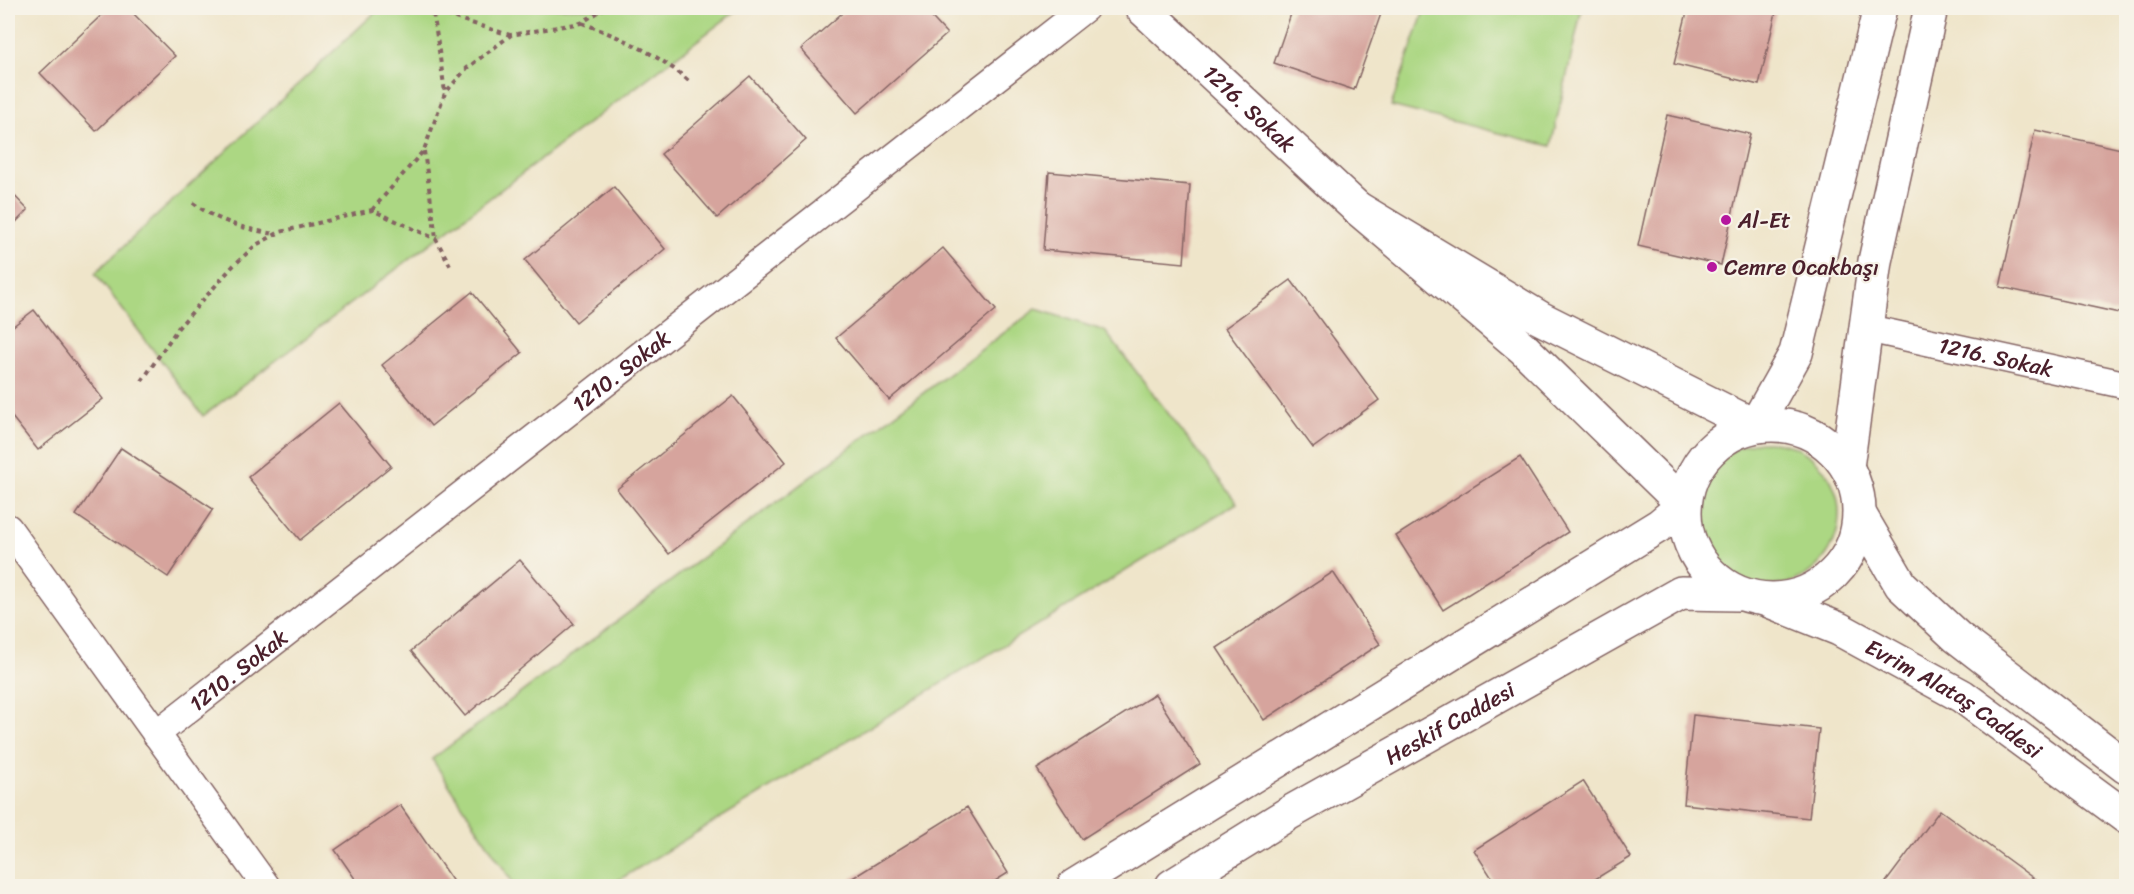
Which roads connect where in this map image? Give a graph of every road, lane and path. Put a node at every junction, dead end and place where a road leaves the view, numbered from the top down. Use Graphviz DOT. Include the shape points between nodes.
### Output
graph roads {
  1 [pos="605,8"];
  2 [pos="1085,8"];
  3 [pos="1142,8"];
  4 [pos="1880,8"];
  5 [pos="1930,8"];
  6 [pos="428,9"];
  7 [pos="581,23"];
  8 [pos="511,35"];
  9 [pos="691,83"];
  10 [pos="445,93"];
  11 [pos="424,150"];
  12 [pos="193,203"];
  13 [pos="1357,208"];
  14 [pos="372,210"];
  15 [pos="276,235"];
  16 [pos="436,239"];
  17 [pos="451,267"];
  18 [pos="1865,328"];
  19 [pos="142,381"];
  20 [pos="2127,385"];
  21 [pos="1755,426"];
  22 [pos="1847,467"];
  23 [pos="1684,505"];
  24 [pos="1860,515"];
  25 [pos="8,528"];
  26 [pos="1753,597"];
  27 [pos="156,734"];
  28 [pos="2127,767"];
  29 [pos="2127,817"];
  30 [pos="266,886"];
  31 [pos="1074,886"];
  32 [pos="1172,886"];
  1 -- 7 [label="path"];
  2 -- 27 [label="street, 1210. Sokak"];
  3 -- 13 [label="main road, 1216. Sokak"];
  4 -- 21 [label="main road" via="1796,353"];
  5 -- 18 [label="main road" via="1875,261"];
  6 -- 8 [label="path"];
  6 -- 10 [label="path" via="434,17"];
  7 -- 8 [label="path"];
  7 -- 9 [label="path" via="658,57"];
  8 -- 10 [label="path" via="467,68"];
  10 -- 11 [label="path"];
  11 -- 14 [label="path"];
  11 -- 16 [label="path"];
  12 -- 15 [label="path" via="222,221"];
  13 -- 21 [label="main road" via="1540,318"];
  13 -- 23 [label="main road" via="1524,349"];
  14 -- 15 [label="path"];
  14 -- 16 [label="path"];
  15 -- 19 [label="path" via="256,245 233,266 178,328"];
  16 -- 17 [label="path"];
  18 -- 20 [label="street, 1216. Sokak"];
  18 -- 22 [label="main road"];
  21 -- 22 [label="main road" via="1781,425 1807,432 1830,447"];
  21 -- 23 [label="main road" via="1728,436 1706,454 1690,478"];
  22 -- 24 [label="main road" via="1857,490"];
  23 -- 26 [label="main road" via="1686,533 1696,559 1715,579"];
  23 -- 31 [label="main road" via="1660,525"];
  24 -- 26 [label="main road" via="1856,539 1842,565 1821,585 1795,597"];
  24 -- 28 [label="main road, Evrim Alataş Caddesi" via="1901,585 1957,637"];
  25 -- 27 [label="street"];
  26 -- 29 [label="main road, Evrim Alataş Caddesi" via="1839,630 1962,696"];
  26 -- 32 [label="main road, Heskif Caddesi" via="1681,593 1291,812"];
  27 -- 30 [label="street"];
}
